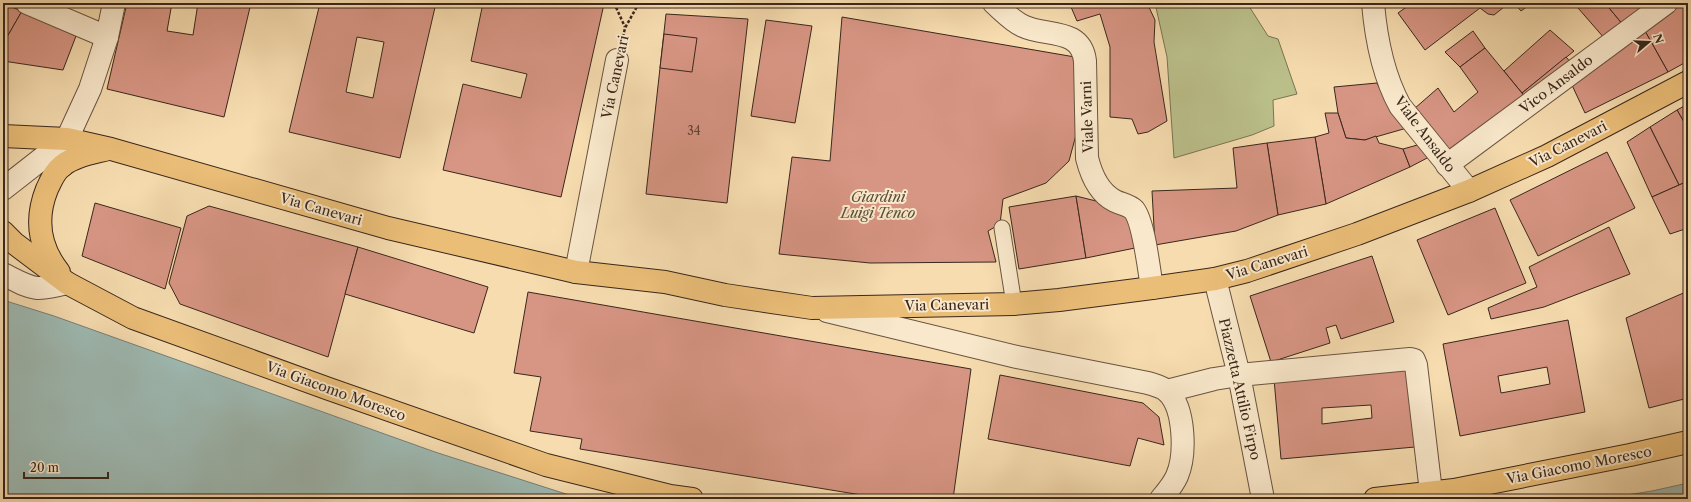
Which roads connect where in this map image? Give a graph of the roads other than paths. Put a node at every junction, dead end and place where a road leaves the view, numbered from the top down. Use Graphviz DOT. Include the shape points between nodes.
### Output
graph roads {
  1 [pos="27,3"];
  2 [pos="114,3"];
  3 [pos="994,3"];
  4 [pos="1666,3"];
  5 [pos="1376,5"];
  6 [pos="107,37"];
  7 [pos="617,60"];
  8 [pos="1688,82"];
  9 [pos="3,136"];
  10 [pos="67,139"];
  11 [pos="111,149"];
  12 [pos="1447,165"];
  13 [pos="62,166"];
  14 [pos="3,189"];
  15 [pos="1469,192"];
  16 [pos="1002,228"];
  17 [pos="3,232"];
  18 [pos="576,272"];
  19 [pos="3,274"];
  20 [pos="1215,279"];
  21 [pos="67,283"];
  22 [pos="1152,288"];
  23 [pos="1014,304"];
  24 [pos="812,308"];
  25 [pos="1239,375"];
  26 [pos="1167,391"];
  27 [pos="1688,442"];
  28 [pos="1431,492"];
  29 [pos="692,499"];
  30 [pos="1161,499"];
  31 [pos="1263,499"];
  32 [pos="1375,499"];
  1 -- 6 [label="street"];
  2 -- 6 [label="street"];
  3 -- 22 [label="street, Viale Varni" via="1023,26 1068,37 1082,49 1085,61 1090,167 1107,196 1130,208 1138,217"];
  4 -- 12 [label="street, Vico Ansaldo"];
  5 -- 12 [label="street, Viale Ansaldo" via="1382,61 1392,91 1400,106"];
  6 -- 10 [label="street" via="90,89"];
  7 -- 18 [label="street, Via Canevari"];
  8 -- 15 [label="main road, Via Canevari" via="1547,156"];
  9 -- 10 [label="main road, Via Canevari"];
  10 -- 11 [label="main road, Via Canevari"];
  10 -- 13 [label="street"];
  10 -- 14 [label="street"];
  11 -- 13 [label="main road"];
  11 -- 18 [label="main road, Via Canevari" via="388,228"];
  12 -- 15 [label="street, Viale Ansaldo"];
  13 -- 21 [label="main road" via="52,177 45,194 39,226 48,255"];
  15 -- 20 [label="main road, Via Canevari" via="1357,234"];
  16 -- 23 [label="lane"];
  17 -- 21 [label="main road, Via Giacomo Moresco"];
  18 -- 24 [label="main road, Via Canevari" via="665,282 725,295"];
  19 -- 21 [label="street" via="34,289"];
  20 -- 22 [label="main road, Via Canevari"];
  20 -- 25 [label="street, Piazzetta Attilio Firpo"];
  21 -- 29 [label="main road, Via Giacomo Moresco" via="133,318 328,389 546,464 670,496"];
  22 -- 23 [label="main road, Via Canevari"];
  23 -- 24 [label="main road, Via Canevari"];
  24 -- 26 [label="street, Via Canevari" via="1017,356 1148,383"];
  25 -- 26 [label="street"];
  25 -- 28 [label="street" via="1414,360"];
  25 -- 31 [label="street, Piazzetta Attilio Firpo"];
  26 -- 30 [label="street" via="1177,407 1182,451 1177,475"];
  27 -- 28 [label="main road, Via Giacomo Moresco" via="1454,490"];
  28 -- 32 [label="main road, Via Giacomo Moresco"];
}
